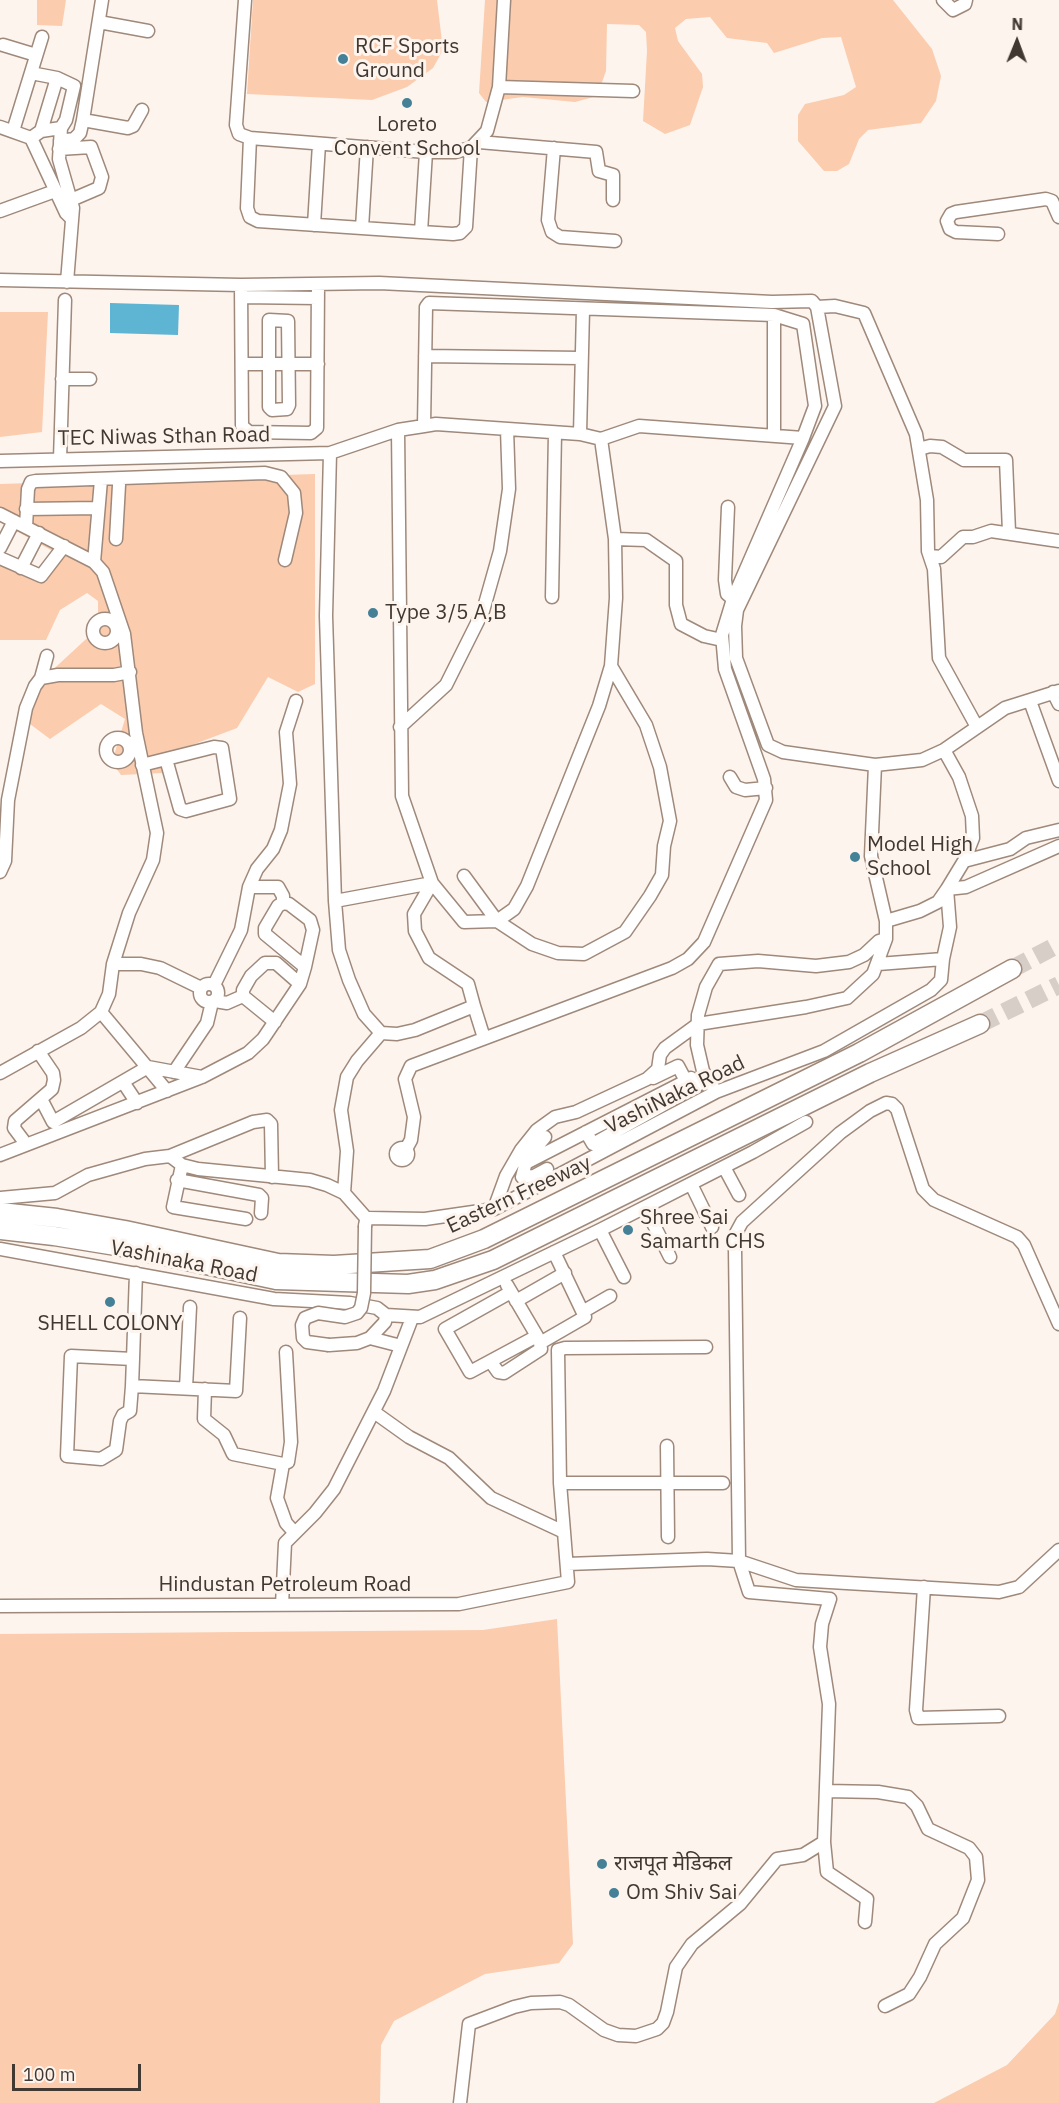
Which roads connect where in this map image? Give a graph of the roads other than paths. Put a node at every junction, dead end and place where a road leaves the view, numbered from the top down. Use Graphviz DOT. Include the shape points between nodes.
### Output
graph roads {
  1 [pos="102,0"];
  2 [pos="245,0"];
  3 [pos="504,0"];
  4 [pos="944,0"];
  5 [pos="966,0"];
  6 [pos="99,22"];
  7 [pos="148,31"];
  8 [pos="42,37"];
  9 [pos="2,46"];
  10 [pos="36,55"];
  11 [pos="31,73"];
  12 [pos="57,78"];
  13 [pos="499,87"];
  14 [pos="633,90"];
  15 [pos="142,110"];
  16 [pos="83,120"];
  17 [pos="0,127"];
  18 [pos="13,131"];
  19 [pos="36,135"];
  20 [pos="250,138"];
  21 [pos="60,139"];
  22 [pos="319,144"];
  23 [pos="475,145"];
  24 [pos="368,147"];
  25 [pos="554,148"];
  26 [pos="426,152"];
  27 [pos="55,191"];
  28 [pos="71,200"];
  29 [pos="613,200"];
  30 [pos="0,211"];
  31 [pos="1059,217"];
  32 [pos="71,218"];
  33 [pos="314,225"];
  34 [pos="362,228"];
  35 [pos="421,232"];
  36 [pos="998,234"];
  37 [pos="615,241"];
  38 [pos="0,280"];
  39 [pos="67,282"];
  40 [pos="318,284"];
  41 [pos="241,291"];
  42 [pos="318,298"];
  43 [pos="65,300"];
  44 [pos="817,307"];
  45 [pos="583,310"];
  46 [pos="774,315"];
  47 [pos="425,356"];
  48 [pos="581,358"];
  49 [pos="242,364"];
  50 [pos="269,364"];
  51 [pos="289,364"];
  52 [pos="318,364"];
  53 [pos="62,379"];
  54 [pos="90,379"];
  55 [pos="424,426"];
  56 [pos="507,429"];
  57 [pos="398,430"];
  58 [pos="555,433"];
  59 [pos="580,434"];
  60 [pos="774,436"];
  61 [pos="803,438"];
  62 [pos="601,440"];
  63 [pos="919,449"];
  64 [pos="330,453"];
  65 [pos="60,459"];
  66 [pos="0,461"];
  67 [pos="100,480"];
  68 [pos="119,485"];
  69 [pos="728,507"];
  70 [pos="27,509"];
  71 [pos="98,512"];
  72 [pos="0,514"];
  73 [pos="118,516"];
  74 [pos="20,524"];
  75 [pos="1009,532"];
  76 [pos="39,533"];
  77 [pos="615,538"];
  78 [pos="116,539"];
  79 [pos="1059,541"];
  80 [pos="64,546"];
  81 [pos="0,548"];
  82 [pos="930,556"];
  83 [pos="0,558"];
  84 [pos="285,560"];
  85 [pos="94,562"];
  86 [pos="21,568"];
  87 [pos="552,597"];
  88 [pos="733,599"];
  89 [pos="722,640"];
  90 [pos="47,656"];
  91 [pos="611,666"];
  92 [pos="130,672"];
  93 [pos="41,678"];
  94 [pos="1056,692"];
  95 [pos="296,701"];
  96 [pos="1030,701"];
  97 [pos="1059,704"];
  98 [pos="400,727"];
  99 [pos="977,727"];
  100 [pos="136,733"];
  101 [pos="124,740"];
  102 [pos="944,750"];
  103 [pos="125,759"];
  104 [pos="166,759"];
  105 [pos="141,761"];
  106 [pos="875,765"];
  107 [pos="730,777"];
  108 [pos="1059,781"];
  109 [pos="766,788"];
  110 [pos="4,802"];
  111 [pos="1059,830"];
  112 [pos="1059,846"];
  113 [pos="964,861"];
  114 [pos="2,862"];
  115 [pos="464,876"];
  116 [pos="432,883"];
  117 [pos="249,887"];
  118 [pos="947,889"];
  119 [pos="335,901"];
  120 [pos="283,903"];
  121 [pos="497,921"];
  122 [pos="886,921"];
  123 [pos="886,939"];
  124 [pos="943,959"];
  125 [pos="113,964"];
  126 [pos="878,964"];
  127 [pos="304,967"];
  128 [pos="1012,969"];
  129 [pos="300,984"];
  130 [pos="214,985"];
  131 [pos="201,988"];
  132 [pos="243,996"];
  133 [pos="213,1002"];
  134 [pos="474,1006"];
  135 [pos="101,1012"];
  136 [pos="275,1022"];
  137 [pos="698,1024"];
  138 [pos="980,1024"];
  139 [pos="381,1033"];
  140 [pos="484,1038"];
  141 [pos="38,1051"];
  142 [pos="148,1067"];
  143 [pos="174,1072"];
  144 [pos="0,1073"];
  145 [pos="202,1077"];
  146 [pos="695,1079"];
  147 [pos="123,1082"];
  148 [pos="167,1091"];
  149 [pos="716,1092"];
  150 [pos="41,1099"];
  151 [pos="645,1102"];
  152 [pos="136,1103"];
  153 [pos="666,1111"];
  154 [pos="806,1122"];
  155 [pos="56,1128"];
  156 [pos="586,1132"];
  157 [pos="545,1137"];
  158 [pos="23,1140"];
  159 [pos="598,1148"];
  160 [pos="406,1149"];
  161 [pos="0,1155"];
  162 [pos="170,1156"];
  163 [pos="524,1164"];
  164 [pos="182,1165"];
  165 [pos="726,1170"];
  166 [pos="544,1175"];
  167 [pos="272,1177"];
  168 [pos="177,1180"];
  169 [pos="692,1186"];
  170 [pos="344,1193"];
  171 [pos="739,1195"];
  172 [pos="0,1198"];
  173 [pos="645,1207"];
  174 [pos="494,1209"];
  175 [pos="0,1212"];
  176 [pos="261,1214"];
  177 [pos="246,1219"];
  178 [pos="366,1222"];
  179 [pos="712,1227"];
  180 [pos="0,1230"];
  181 [pos="600,1230"];
  182 [pos="0,1249"];
  183 [pos="556,1256"];
  184 [pos="670,1257"];
  185 [pos="136,1273"];
  186 [pos="565,1273"];
  187 [pos="624,1276"];
  188 [pos="511,1292"];
  189 [pos="610,1296"];
  190 [pos="190,1306"];
  191 [pos="458,1307"];
  192 [pos="584,1311"];
  193 [pos="386,1315"];
  194 [pos="240,1318"];
  195 [pos="412,1318"];
  196 [pos="1059,1323"];
  197 [pos="370,1338"];
  198 [pos="539,1339"];
  199 [pos="401,1346"];
  200 [pos="705,1347"];
  201 [pos="286,1353"];
  202 [pos="133,1359"];
  203 [pos="132,1386"];
  204 [pos="186,1388"];
  205 [pos="205,1389"];
  206 [pos="374,1412"];
  207 [pos="667,1446"];
  208 [pos="283,1464"];
  209 [pos="668,1482"];
  210 [pos="560,1483"];
  211 [pos="723,1483"];
  212 [pos="294,1532"];
  213 [pos="564,1532"];
  214 [pos="668,1537"];
  215 [pos="1059,1551"];
  216 [pos="739,1561"];
  217 [pos="567,1564"];
  218 [pos="924,1587"];
  219 [pos="282,1605"];
  220 [pos="0,1606"];
  221 [pos="999,1716"];
  222 [pos="826,1791"];
  223 [pos="824,1842"];
  224 [pos="864,1922"];
  225 [pos="885,2006"];
  226 [pos="460,2103"];
  1 -- 6 [label="street"];
  2 -- 20 [label="street" via="236,125 239,134"];
  3 -- 13 [label="street"];
  4 -- 5 [label="street" via="953,10"];
  6 -- 7 [label="street"];
  6 -- 16 [label="street"];
  8 -- 10 [label="street"];
  9 -- 10 [label="street"];
  10 -- 11 [label="street"];
  11 -- 12 [label="street"];
  11 -- 18 [label="street"];
  12 -- 19 [label="street"];
  12 -- 21 [label="street" via="74,86"];
  13 -- 14 [label="street"];
  13 -- 23 [label="street" via="486,131"];
  15 -- 16 [label="street" via="136,123 128,128"];
  16 -- 21 [label="street" via="74,139"];
  17 -- 18 [label="street"];
  18 -- 19 [label="street"];
  19 -- 21 [label="street"];
  19 -- 27 [label="street"];
  20 -- 22 [label="street"];
  20 -- 33 [label="street" via="250,217"];
  21 -- 28 [label="street" via="59,159"];
  21 -- 28 [label="street" via="91,147 102,177 99,189"];
  22 -- 24 [label="street"];
  22 -- 33 [label="street"];
  23 -- 25 [label="street"];
  23 -- 26 [label="street" via="455,152"];
  23 -- 35 [label="street" via="466,227 453,234"];
  24 -- 26 [label="street"];
  24 -- 34 [label="street"];
  25 -- 29 [label="street" via="596,152 599,171 614,175"];
  25 -- 37 [label="street" via="548,220 552,232 560,237"];
  26 -- 35 [label="street"];
  27 -- 30 [label="street"];
  27 -- 32 [label="street"];
  28 -- 32 [label="street"];
  31 -- 36 [label="street" via="1052,201 1046,199 956,212 947,221 956,232"];
  32 -- 39 [label="street"];
  33 -- 34 [label="street"];
  34 -- 35 [label="street"];
  38 -- 39 [label="street"];
  39 -- 41 [label="street"];
  40 -- 41 [label="street"];
  40 -- 42 [label="street"];
  40 -- 44 [label="street" via="379,283 812,301"];
  41 -- 42 [label="street"];
  41 -- 49 [label="street"];
  42 -- 52 [label="street"];
  43 -- 53 [label="street"];
  44 -- 63 [label="street" via="835,306 864,313"];
  44 -- 106 [label="street" via="835,406 737,610 735,649 768,745 783,752"];
  45 -- 46 [label="street"];
  45 -- 47 [label="street" via="429,303"];
  45 -- 48 [label="street"];
  46 -- 60 [label="street"];
  46 -- 61 [label="street" via="803,324 815,406"];
  47 -- 48 [label="street"];
  47 -- 55 [label="street"];
  48 -- 59 [label="street"];
  49 -- 50 [label="street"];
  49 -- 52 [label="street" via="242,426 246,430 311,433 317,428"];
  50 -- 51 [label="street"];
  50 -- 51 [label="street" via="271,319 288,321"];
  50 -- 51 [label="street" via="272,410 288,407"];
  51 -- 52 [label="street"];
  53 -- 54 [label="street"];
  53 -- 65 [label="street"];
  55 -- 56 [label="street, TEC Niwas Sthan Road"];
  55 -- 57 [label="street, TEC Niwas Sthan Road"];
  56 -- 58 [label="street, TEC Niwas Sthan Road"];
  56 -- 98 [label="street" via="509,489 500,551 483,611 446,685"];
  57 -- 64 [label="street, TEC Niwas Sthan Road"];
  57 -- 98 [label="street"];
  58 -- 59 [label="street, TEC Niwas Sthan Road"];
  58 -- 87 [label="street"];
  59 -- 62 [label="street, TEC Niwas Sthan Road"];
  60 -- 61 [label="street"];
  60 -- 62 [label="street" via="639,426"];
  61 -- 88 [label="street"];
  62 -- 77 [label="street"];
  63 -- 75 [label="street" via="942,447 964,460 1005,460"];
  63 -- 82 [label="street"];
  64 -- 65 [label="street, TEC Niwas Sthan Road"];
  64 -- 119 [label="street" via="326,616"];
  65 -- 66 [label="street, TEC Niwas Sthan Road"];
  67 -- 70 [label="street" via="32,482 27,489"];
  67 -- 71 [label="street"];
  67 -- 84 [label="street" via="265,473 281,477 294,493 296,513"];
  68 -- 73 [label="street"];
  69 -- 88 [label="street" via="725,588"];
  70 -- 71 [label="street"];
  70 -- 74 [label="street"];
  71 -- 73 [label="street"];
  71 -- 85 [label="street"];
  72 -- 74 [label="street"];
  73 -- 78 [label="street"];
  74 -- 76 [label="street"];
  74 -- 81 [label="street"];
  75 -- 79 [label="street"];
  75 -- 82 [label="street" via="963,537 941,556"];
  76 -- 80 [label="street"];
  76 -- 86 [label="street"];
  77 -- 89 [label="street" via="646,540 676,561 676,605 681,624"];
  77 -- 91 [label="street"];
  80 -- 85 [label="street"];
  80 -- 86 [label="street" via="41,576"];
  82 -- 99 [label="street" via="936,587 939,657"];
  83 -- 86 [label="street"];
  85 -- 92 [label="street" via="103,572"];
  88 -- 89 [label="street"];
  89 -- 109 [label="street" via="725,669"];
  90 -- 93 [label="street"];
  91 -- 121 [label="street" via="599,706 527,886 514,909"];
  91 -- 121 [label="street" via="646,725 660,767 670,821 662,875 625,932 584,954 558,953 532,944"];
  92 -- 93 [label="street"];
  92 -- 100 [label="street"];
  93 -- 110 [label="street" via="26,708"];
  94 -- 96 [label="street"];
  94 -- 97 [label="street"];
  95 -- 117 [label="street" via="286,732 289,801 278,840"];
  96 -- 99 [label="street" via="1005,708"];
  96 -- 108 [label="street"];
  98 -- 116 [label="street" via="402,796"];
  99 -- 102 [label="street"];
  100 -- 101 [label="street"];
  100 -- 105 [label="street"];
  101 -- 103 [label="street" via="130,749"];
  101 -- 103 [label="street" via="111,741 106,751 114,761"];
  102 -- 106 [label="street" via="922,760"];
  102 -- 113 [label="street" via="959,777 972,816 973,838"];
  103 -- 105 [label="street"];
  104 -- 104 [label="street" via="222,748 230,799 186,811 180,809"];
  104 -- 105 [label="street"];
  105 -- 125 [label="street" via="157,833 156,846"];
  106 -- 122 [label="street" via="871,856"];
  107 -- 109 [label="street" via="736,787 745,790"];
  109 -- 140 [label="street" via="766,800 704,942 688,959"];
  110 -- 114 [label="street"];
  111 -- 113 [label="street"];
  112 -- 118 [label="street" via="966,887"];
  113 -- 118 [label="street"];
  115 -- 121 [label="street"];
  116 -- 119 [label="street"];
  116 -- 121 [label="street" via="464,922"];
  116 -- 134 [label="street" via="414,914 414,931 429,958 468,984"];
  117 -- 120 [label="street" via="278,887"];
  117 -- 130 [label="street" via="242,930"];
  118 -- 122 [label="street" via="938,902"];
  118 -- 124 [label="street, VashiNaka Road" via="950,927"];
  119 -- 139 [label="street" via="339,950 349,980 364,1014"];
  120 -- 127 [label="street" via="314,924"];
  120 -- 127 [label="street" via="269,920 265,934"];
  122 -- 123 [label="street"];
  123 -- 126 [label="street"];
  123 -- 137 [label="street" via="849,962 816,966 722,962 706,987"];
  124 -- 126 [label="street"];
  124 -- 149 [label="street, VashiNaka Road" via="941,980 931,990 824,1051"];
  125 -- 131 [label="street" via="159,968"];
  125 -- 135 [label="street" via="110,994"];
  126 -- 137 [label="street" via="873,974 847,998"];
  127 -- 129 [label="street"];
  128 -- 175 [label="highway, Eastern Freeway" via="859,1053 484,1239 430,1258 334,1265 278,1263 114,1228"];
  129 -- 132 [label="street" via="276,963 266,963 251,976"];
  129 -- 136 [label="street"];
  130 -- 131 [label="street"];
  130 -- 133 [label="street" via="219,993"];
  131 -- 133 [label="street" via="203,1000"];
  132 -- 133 [label="street" via="227,1003"];
  132 -- 136 [label="street"];
  133 -- 143 [label="street" via="207,1023"];
  134 -- 139 [label="street" via="415,1030"];
  134 -- 140 [label="street"];
  135 -- 141 [label="street" via="81,1028"];
  135 -- 142 [label="street"];
  136 -- 145 [label="street" via="248,1053"];
  137 -- 146 [label="street"];
  137 -- 174 [label="street" via="665,1048 658,1069 647,1079 555,1118 537,1130 506,1176"];
  138 -- 180 [label="highway" via="870,1073 493,1260 435,1281 408,1284 276,1280 122,1247"];
  139 -- 170 [label="street" via="347,1077 341,1110 347,1151"];
  140 -- 160 [label="street" via="411,1066 407,1071 405,1086 414,1117"];
  141 -- 144 [label="street"];
  141 -- 150 [label="street" via="53,1073 52,1089"];
  142 -- 143 [label="street"];
  142 -- 147 [label="street"];
  142 -- 148 [label="street"];
  143 -- 145 [label="street"];
  145 -- 148 [label="street"];
  146 -- 149 [label="street"];
  146 -- 151 [label="street"];
  146 -- 151 [label="street" via="677,1066 631,1089"];
  146 -- 153 [label="street" via="696,1088"];
  147 -- 152 [label="street"];
  147 -- 155 [label="street"];
  148 -- 152 [label="street"];
  149 -- 153 [label="street, VashiNaka Road"];
  150 -- 155 [label="street"];
  150 -- 158 [label="street" via="15,1121 14,1128"];
  151 -- 156 [label="street"];
  152 -- 155 [label="street"];
  153 -- 159 [label="street, VashiNaka Road"];
  154 -- 165 [label="street"];
  155 -- 161 [label="street"];
  156 -- 159 [label="street"];
  156 -- 163 [label="street"];
  157 -- 163 [label="street"];
  159 -- 166 [label="street, VashiNaka Road"];
  162 -- 164 [label="street"];
  162 -- 167 [label="street" via="267,1120 271,1124"];
  162 -- 172 [label="street" via="88,1175 55,1193"];
  163 -- 166 [label="street" via="522,1177"];
  164 -- 167 [label="street"];
  164 -- 168 [label="street"];
  165 -- 169 [label="street"];
  165 -- 171 [label="street"];
  166 -- 174 [label="street, VashiNaka Road"];
  167 -- 170 [label="street" via="310,1180"];
  168 -- 176 [label="street" via="259,1195"];
  168 -- 177 [label="street" via="174,1208"];
  169 -- 173 [label="street"];
  169 -- 179 [label="street"];
  170 -- 178 [label="street"];
  173 -- 181 [label="street"];
  173 -- 184 [label="street"];
  174 -- 178 [label="street, VashiNaka Road"];
  178 -- 197 [label="street, bridge" via="361,1308 345,1317 318,1313 305,1318 302,1325 307,1342 329,1345"];
  181 -- 183 [label="street"];
  181 -- 187 [label="street"];
  182 -- 185 [label="street, Vashinaka Road"];
  183 -- 186 [label="street"];
  183 -- 188 [label="street"];
  183 -- 195 [label="street"];
  185 -- 193 [label="street, Vashinaka Road" via="274,1299 350,1303 378,1308"];
  185 -- 202 [label="street"];
  186 -- 188 [label="street"];
  186 -- 192 [label="street"];
  188 -- 191 [label="street"];
  188 -- 198 [label="street"];
  188 -- 198 [label="street" via="445,1329 469,1371"];
  189 -- 192 [label="street"];
  190 -- 204 [label="street"];
  192 -- 198 [label="street" via="583,1319"];
  193 -- 195 [label="street, Vashinaka Road"];
  193 -- 197 [label="street" via="385,1322"];
  194 -- 205 [label="street" via="236,1391"];
  195 -- 199 [label="street"];
  196 -- 216 [label="street" via="1024,1245 1009,1233 934,1200 922,1189 897,1109 886,1103 840,1133 751,1212 736,1233"];
  197 -- 199 [label="street"];
  199 -- 206 [label="street"];
  200 -- 210 [label="street" via="558,1350"];
  201 -- 208 [label="street" via="291,1442 288,1462"];
  202 -- 203 [label="street"];
  202 -- 203 [label="street" via="70,1356 67,1456 101,1459 116,1450 120,1421 130,1411"];
  203 -- 204 [label="street"];
  204 -- 205 [label="street"];
  205 -- 208 [label="street" via="204,1419 224,1435 233,1454"];
  206 -- 212 [label="street" via="334,1489"];
  206 -- 213 [label="street" via="409,1437 449,1458 491,1497"];
  207 -- 209 [label="street"];
  208 -- 212 [label="street" via="277,1498 286,1523"];
  209 -- 210 [label="street"];
  209 -- 211 [label="street"];
  209 -- 214 [label="street"];
  210 -- 213 [label="street"];
  212 -- 219 [label="street" via="285,1543"];
  213 -- 217 [label="street"];
  215 -- 218 [label="street" via="1019,1587 999,1592"];
  216 -- 217 [label="street"];
  216 -- 218 [label="street" via="796,1580"];
  216 -- 222 [label="street" via="749,1592 830,1599 820,1647 829,1704"];
  217 -- 219 [label="street, Hindustan Petroleum Road" via="568,1582 459,1604"];
  218 -- 221 [label="street" via="918,1718"];
  219 -- 220 [label="street, Hindustan Petroleum Road"];
  222 -- 223 [label="street"];
  222 -- 225 [label="street" via="887,1792 908,1797 928,1829 969,1848 976,1857 978,1880 963,1918 935,1944 909,1994"];
  223 -- 224 [label="street" via="827,1872 867,1899"];
  223 -- 226 [label="street" via="803,1855 777,1859 740,1904 692,1944 676,1967 667,2012 657,2029 636,2036 618,2035 560,2002 514,2007 469,2024"];
}
